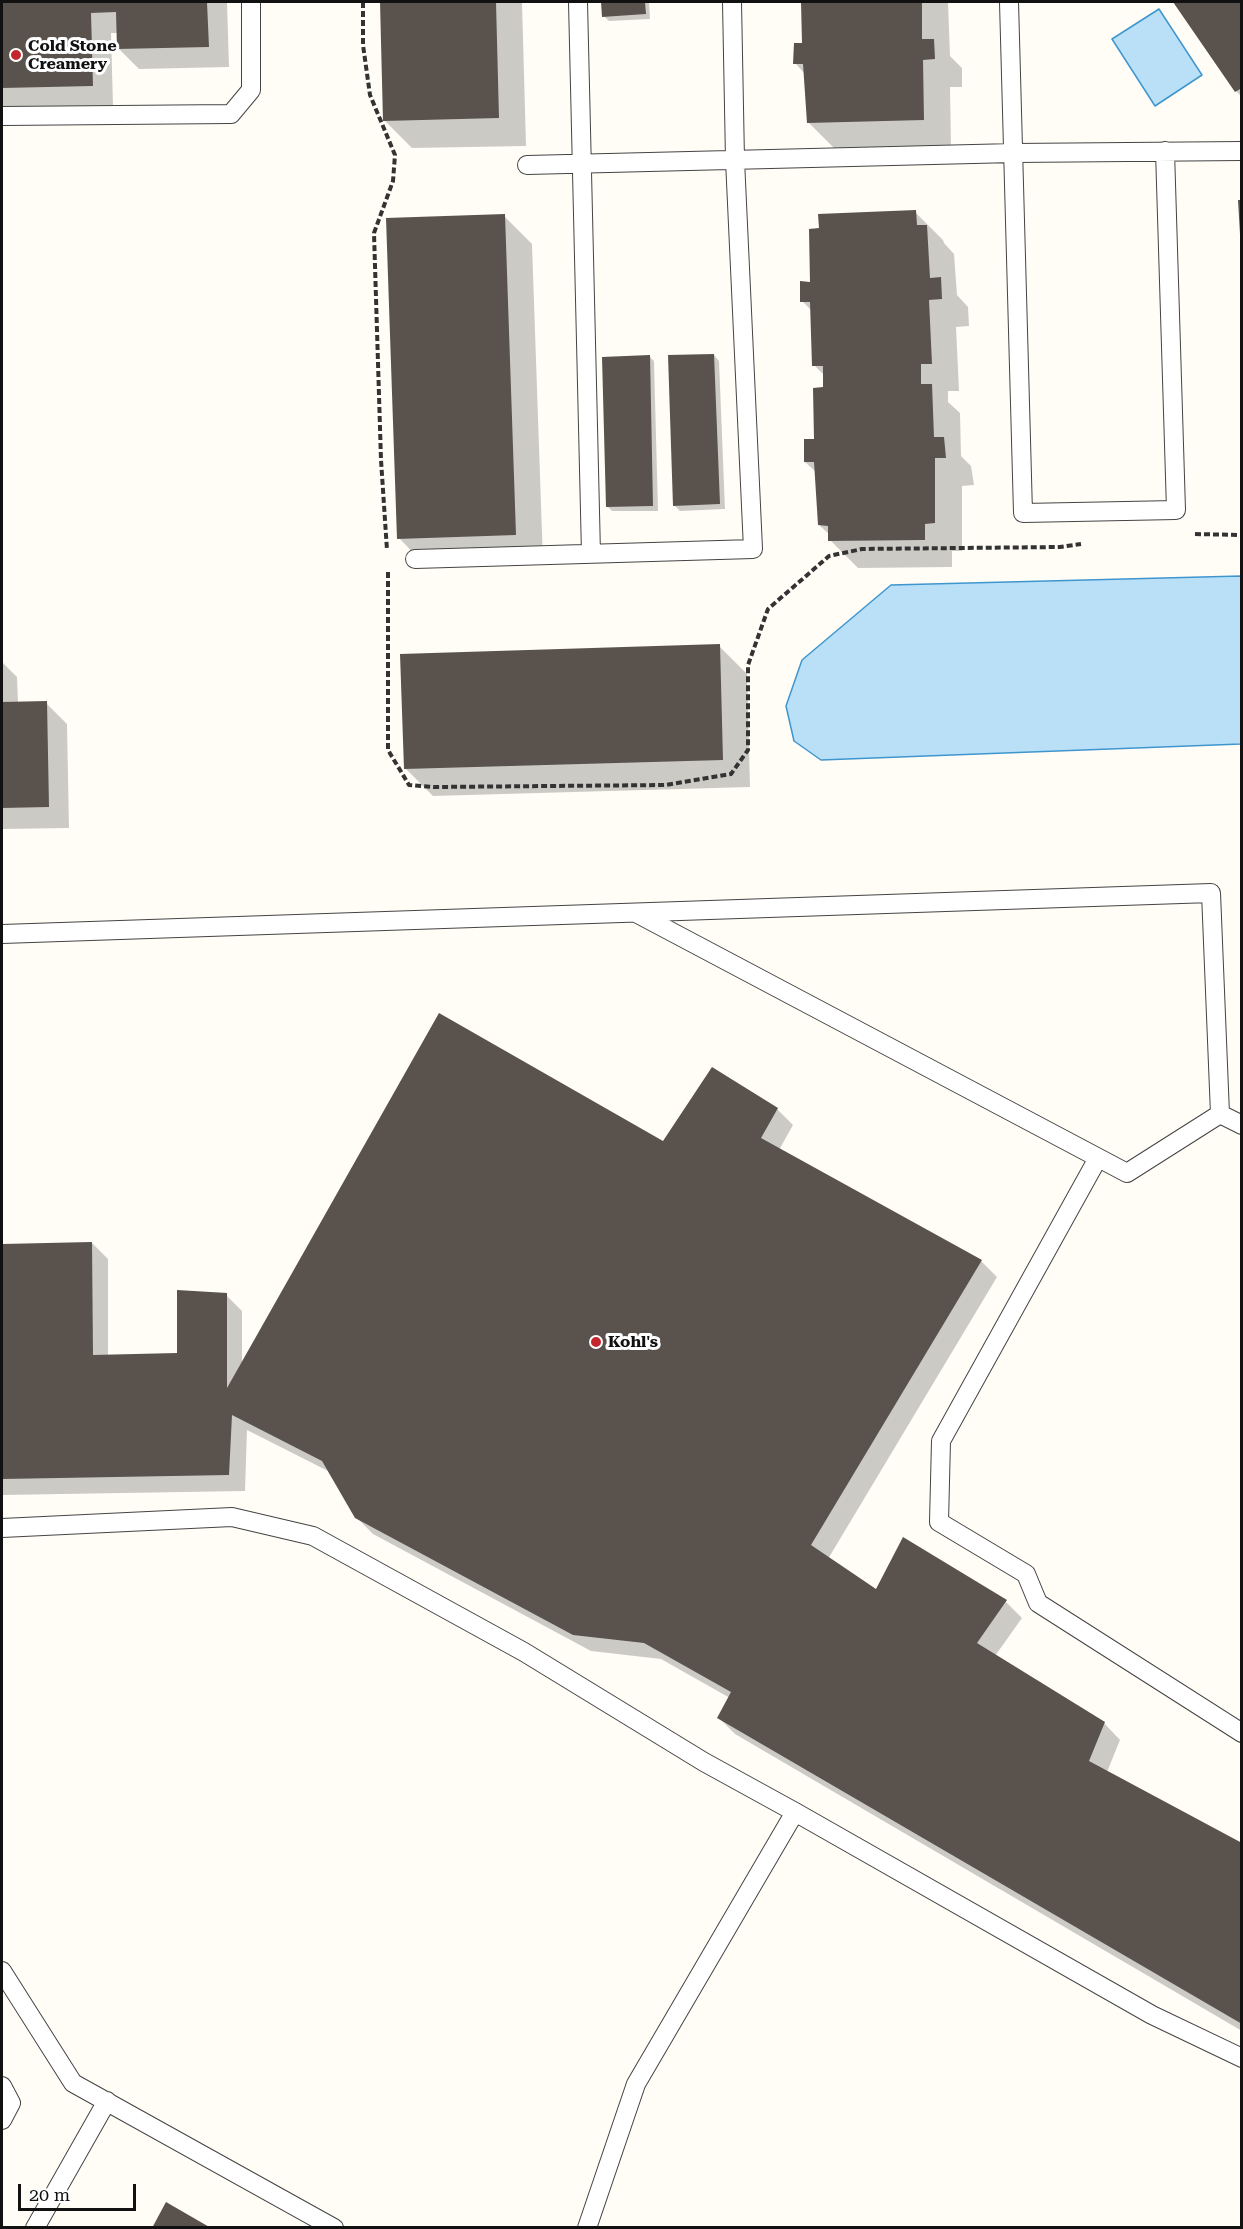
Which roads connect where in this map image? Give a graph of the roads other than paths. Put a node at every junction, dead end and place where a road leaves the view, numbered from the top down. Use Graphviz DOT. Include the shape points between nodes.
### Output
graph roads {
  1 [pos="251,2"];
  2 [pos="578,2"];
  3 [pos="732,2"];
  4 [pos="1009,2"];
  5 [pos="2,116"];
  6 [pos="1165,151"];
  7 [pos="1242,151"];
  8 [pos="1014,153"];
  9 [pos="735,160"];
  10 [pos="583,164"];
  11 [pos="527,165"];
  12 [pos="591,554"];
  13 [pos="415,559"];
  14 [pos="635,913"];
  15 [pos="2,934"];
  16 [pos="1220,1114"];
  17 [pos="1242,1125"];
  18 [pos="1098,1158"];
  19 [pos="2,1528"];
  20 [pos="1242,1733"];
  21 [pos="795,1812"];
  22 [pos="2,1971"];
  23 [pos="1242,2058"];
  24 [pos="2,2086"];
  25 [pos="107,2102"];
  26 [pos="2,2120"];
  27 [pos="36,2228"];
  28 [pos="334,2228"];
  29 [pos="587,2228"];
  1 -- 5 [label="lane" via="250,90 231,114"];
  2 -- 10 [label="lane"];
  3 -- 9 [label="lane"];
  4 -- 8 [label="lane"];
  6 -- 7 [label="lane"];
  6 -- 8 [label="lane"];
  6 -- 8 [label="lane" via="1176,510 1023,513"];
  8 -- 9 [label="lane"];
  9 -- 10 [label="lane"];
  9 -- 12 [label="lane" via="753,549"];
  10 -- 11 [label="lane"];
  10 -- 12 [label="lane"];
  12 -- 13 [label="lane"];
  14 -- 15 [label="lane"];
  14 -- 16 [label="lane" via="1211,893"];
  14 -- 18 [label="lane"];
  16 -- 17 [label="lane"];
  16 -- 18 [label="lane" via="1127,1173"];
  18 -- 20 [label="lane" via="941,1441 939,1522 1026,1574 1038,1603"];
  19 -- 21 [label="lane" via="232,1517 313,1536 524,1652 704,1762"];
  21 -- 23 [label="lane" via="1152,2015"];
  21 -- 29 [label="lane" via="636,2084"];
  22 -- 25 [label="lane" via="73,2083"];
  24 -- 26 [label="lane" via="12,2103"];
  25 -- 27 [label="lane"];
  25 -- 28 [label="lane"];
}
